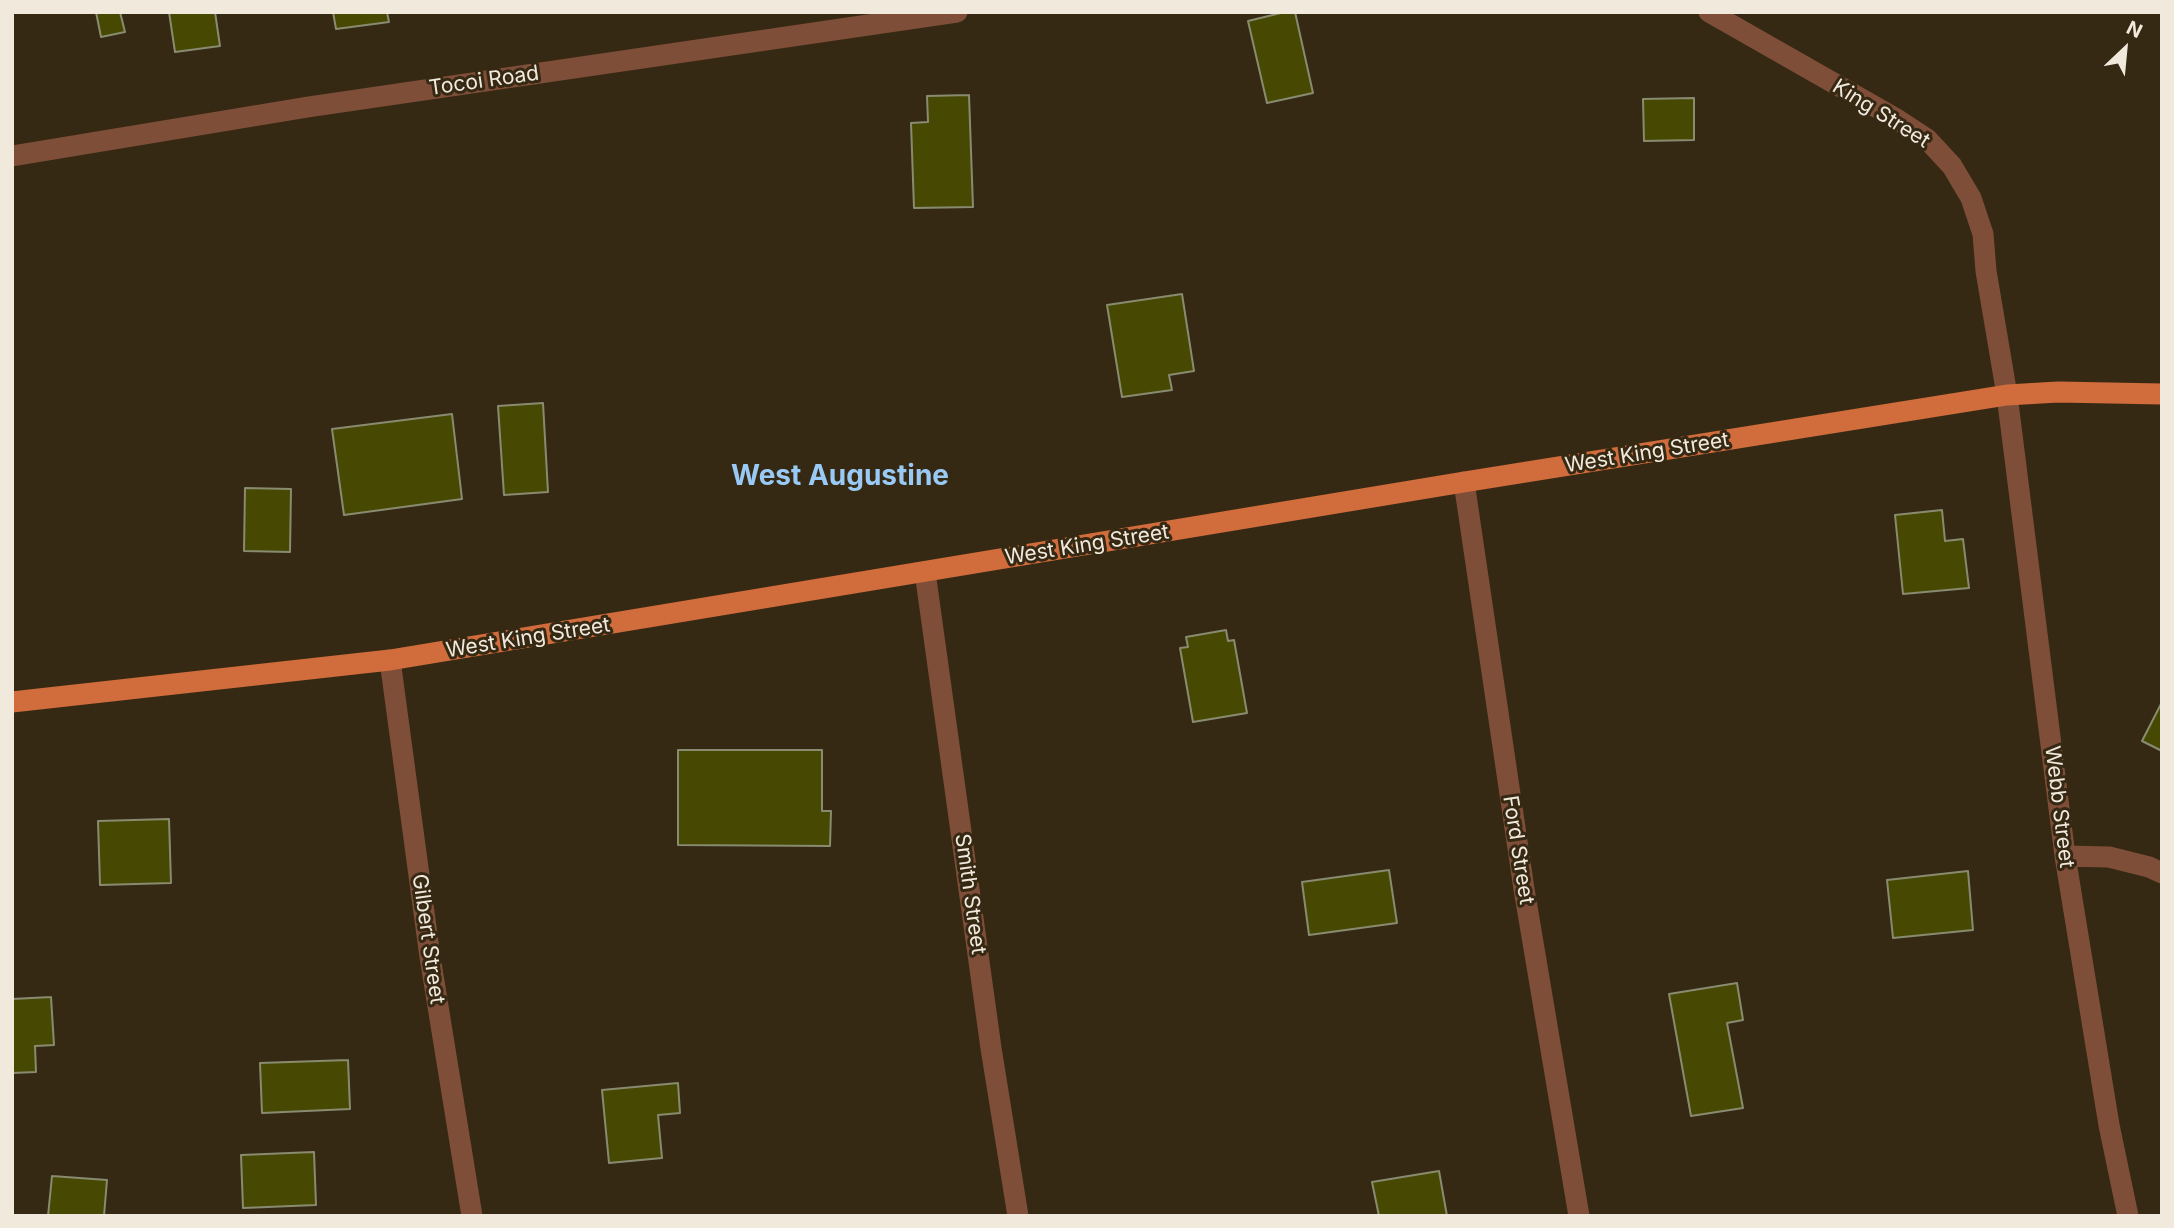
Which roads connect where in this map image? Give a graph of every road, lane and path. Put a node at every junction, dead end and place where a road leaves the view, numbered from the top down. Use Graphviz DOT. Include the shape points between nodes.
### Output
graph roads {
  1 [pos="957,12"];
  2 [pos="1709,12"];
  3 [pos="12,156"];
  4 [pos="2162,394"];
  5 [pos="2007,395"];
  6 [pos="1464,482"];
  7 [pos="925,572"];
  8 [pos="390,660"];
  9 [pos="12,702"];
  10 [pos="2065,856"];
  11 [pos="2162,873"];
  12 [pos="472,1216"];
  13 [pos="1018,1216"];
  14 [pos="1579,1216"];
  15 [pos="2128,1216"];
  1 -- 3 [label="street, Tocoi Road" via="308,107"];
  2 -- 5 [label="street, King Street" via="1895,118 1927,139 1952,166 1971,198 1983,234"];
  4 -- 5 [label="main road, West King Street"];
  5 -- 6 [label="main road, West King Street"];
  5 -- 10 [label="street, Webb Street"];
  6 -- 7 [label="main road, West King Street"];
  6 -- 14 [label="street, Ford Street" via="1524,889"];
  7 -- 8 [label="main road, West King Street"];
  7 -- 13 [label="street, Smith Street"];
  8 -- 9 [label="main road, West King Street"];
  8 -- 12 [label="street, Gilbert Street" via="430,957"];
  10 -- 11 [label="street" via="2109,857"];
  10 -- 15 [label="street, Webb Street"];
}
